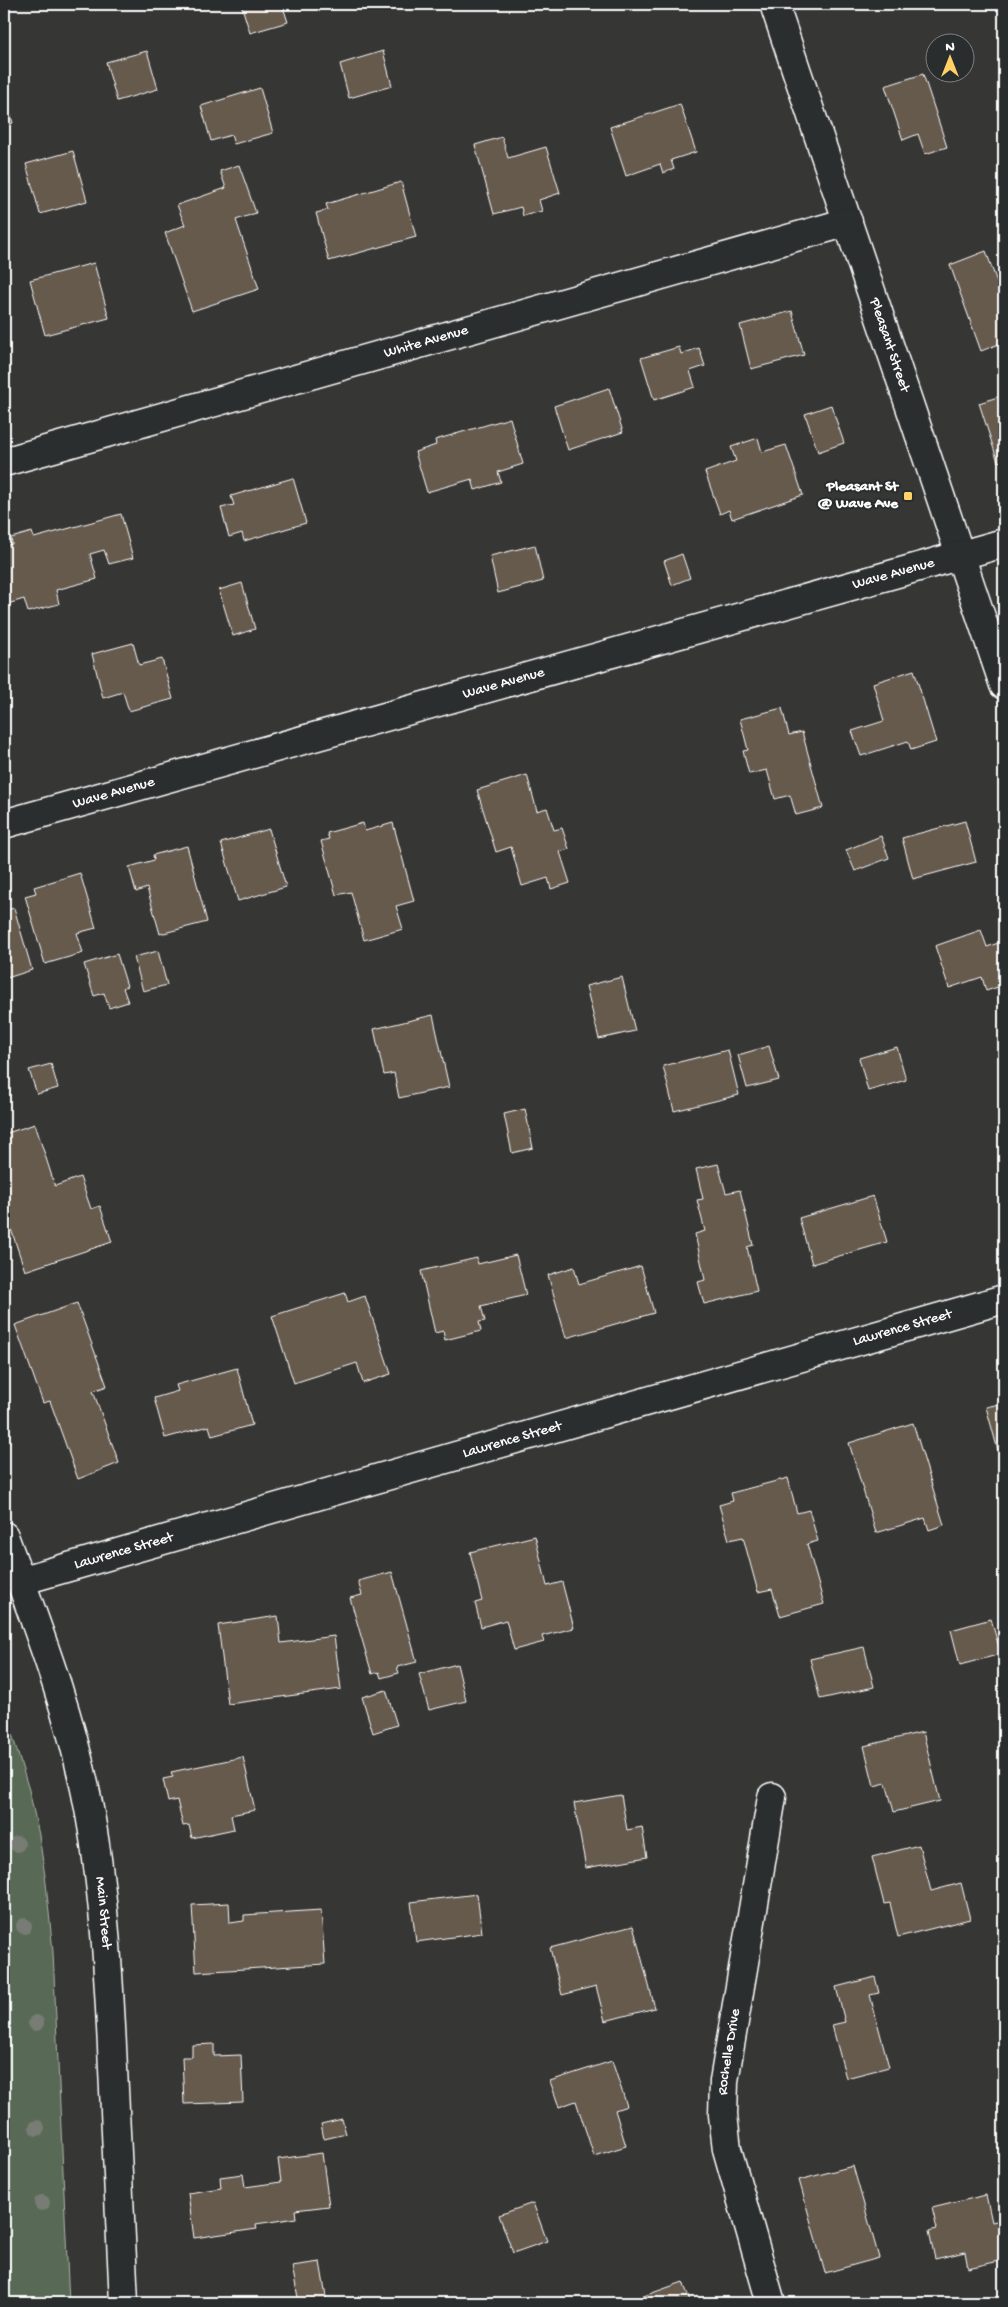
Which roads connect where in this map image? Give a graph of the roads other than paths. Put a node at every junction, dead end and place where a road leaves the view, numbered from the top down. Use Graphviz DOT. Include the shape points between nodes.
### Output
graph roads {
  1 [pos="774,4"];
  2 [pos="848,222"];
  3 [pos="4,462"];
  4 [pos="1004,543"];
  5 [pos="961,556"];
  6 [pos="1004,685"];
  7 [pos="4,824"];
  8 [pos="1004,1299"];
  9 [pos="4,1536"];
  10 [pos="20,1581"];
  11 [pos="772,1797"];
  12 [pos="124,2303"];
  13 [pos="771,2303"];
  1 -- 2 [label="street, Pleasant Street"];
  2 -- 3 [label="street, White Avenue"];
  2 -- 5 [label="street, Pleasant Street"];
  4 -- 5 [label="street, Wave Avenue"];
  5 -- 6 [label="street, Pleasant Street"];
  5 -- 7 [label="street, Wave Avenue"];
  8 -- 10 [label="street, Lawrence Street"];
  9 -- 10 [label="street, Main Street"];
  10 -- 12 [label="street, Main Street" via="77,1754 101,1881 109,1978"];
  11 -- 13 [label="street, Rochelle Drive" via="722,2104 727,2150"];
}
